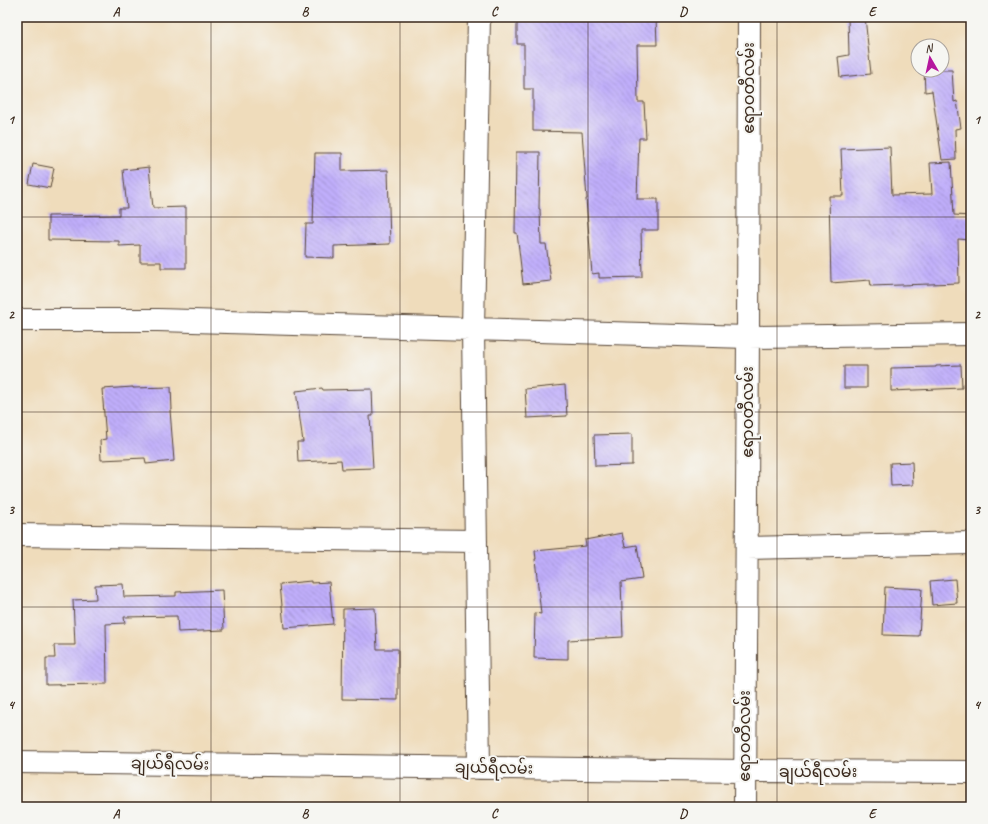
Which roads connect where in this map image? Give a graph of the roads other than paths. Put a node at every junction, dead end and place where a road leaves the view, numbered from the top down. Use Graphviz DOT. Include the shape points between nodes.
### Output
graph roads {
  1 [pos="479,17"];
  2 [pos="749,17"];
  3 [pos="17,320"];
  4 [pos="473,329"];
  5 [pos="971,334"];
  6 [pos="748,337"];
  7 [pos="17,535"];
  8 [pos="476,541"];
  9 [pos="971,543"];
  10 [pos="747,548"];
  11 [pos="17,762"];
  12 [pos="479,768"];
  13 [pos="745,771"];
  14 [pos="971,772"];
  15 [pos="745,807"];
  1 -- 4 [label="street"];
  2 -- 6 [label="street, ဧရာဝတီလမ်း"];
  3 -- 4 [label="street" via="158,320"];
  4 -- 6 [label="street"];
  4 -- 8 [label="street"];
  5 -- 6 [label="street"];
  6 -- 10 [label="street, ဧရာဝတီလမ်း"];
  7 -- 8 [label="street"];
  8 -- 12 [label="street"];
  9 -- 10 [label="street"];
  10 -- 13 [label="street, ဧရာဝတီလမ်း"];
  11 -- 12 [label="street, ချယ်ရီလမ်း"];
  12 -- 13 [label="street, ချယ်ရီလမ်း"];
  13 -- 14 [label="street, ချယ်ရီလမ်း"];
  13 -- 15 [label="street, ဧရာဝတီလမ်း"];
}
